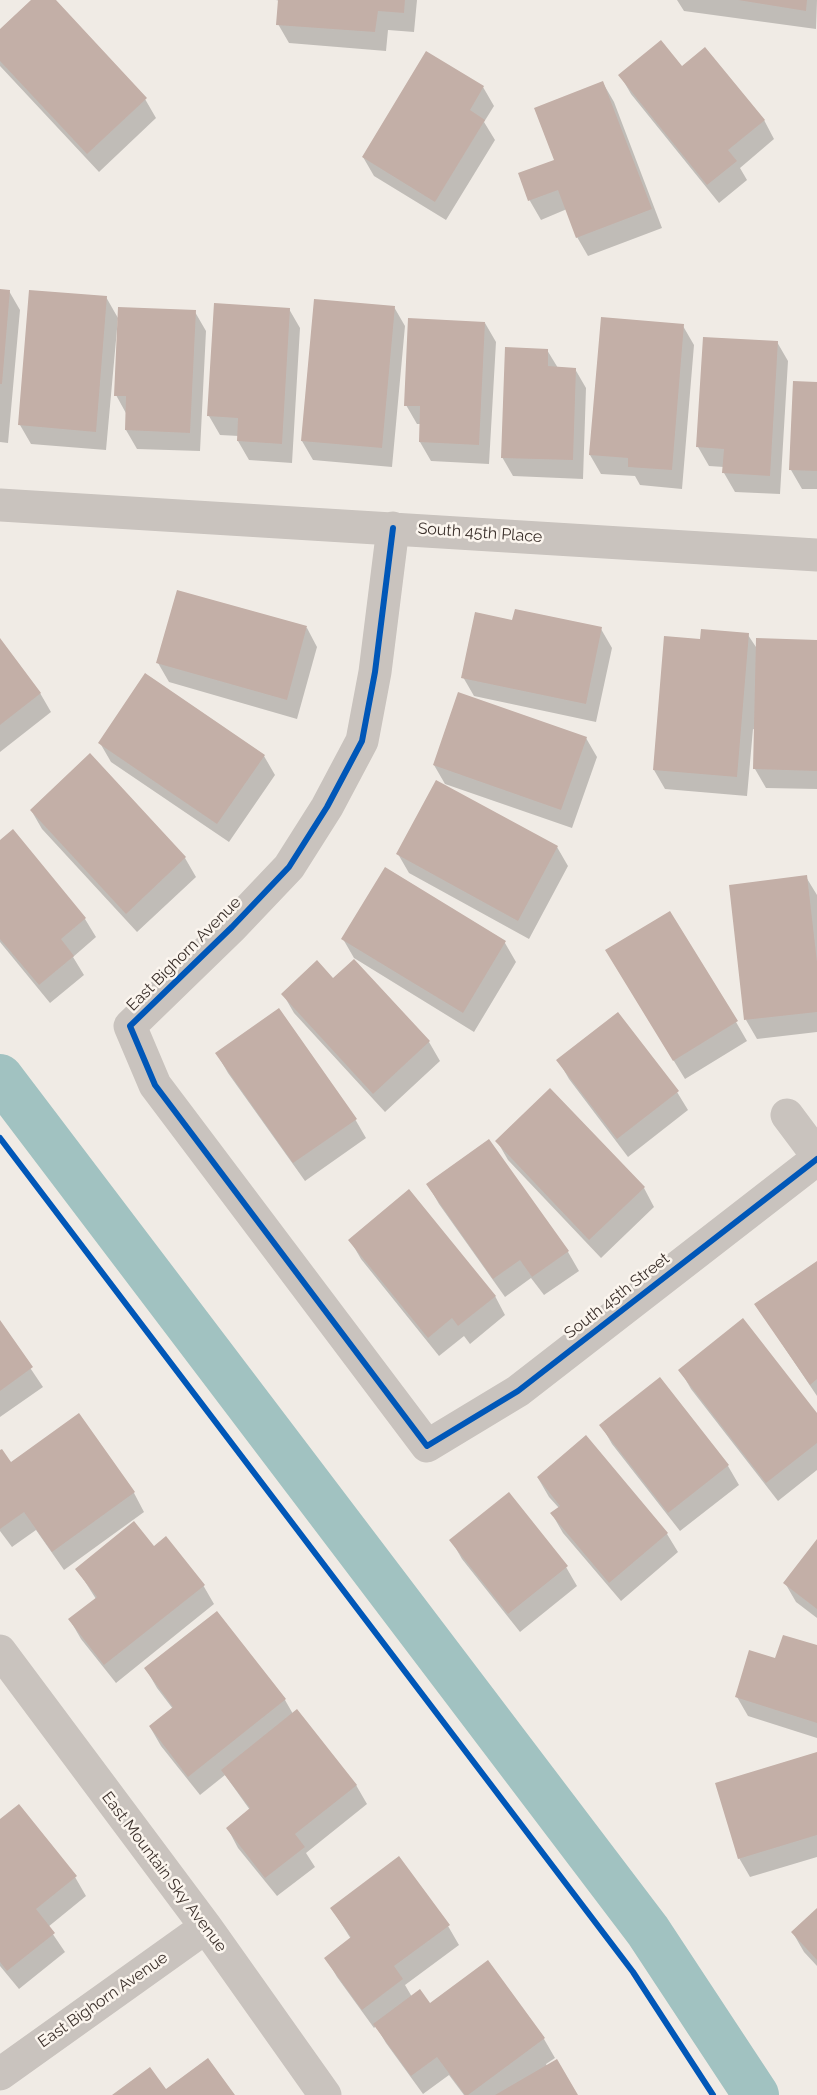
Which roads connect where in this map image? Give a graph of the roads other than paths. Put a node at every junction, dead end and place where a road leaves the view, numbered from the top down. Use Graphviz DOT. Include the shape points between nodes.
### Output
graph roads {
  1 [pos="0,505"];
  2 [pos="393,528"];
  3 [pos="817,555"];
  4 [pos="787,1115"];
  5 [pos="817,1157"];
  6 [pos="427,1446"];
  7 [pos="0,1652"];
  8 [pos="206,1927"];
  9 [pos="0,2074"];
  10 [pos="325,2095"];
  1 -- 2 [label="street, South 45th Place"];
  2 -- 3 [label="street, South 45th Place"];
  2 -- 6 [label="street, East Bighorn Avenue" via="362,741 289,867 130,1026 154,1085"];
  4 -- 5 [label="street, South 45th Street"];
  5 -- 6 [label="street, South 45th Street" via="518,1391"];
  7 -- 8 [label="street, East Mountain Sky Avenue"];
  8 -- 9 [label="street, East Bighorn Avenue"];
  8 -- 10 [label="street, East Mountain Sky Avenue"];
}
